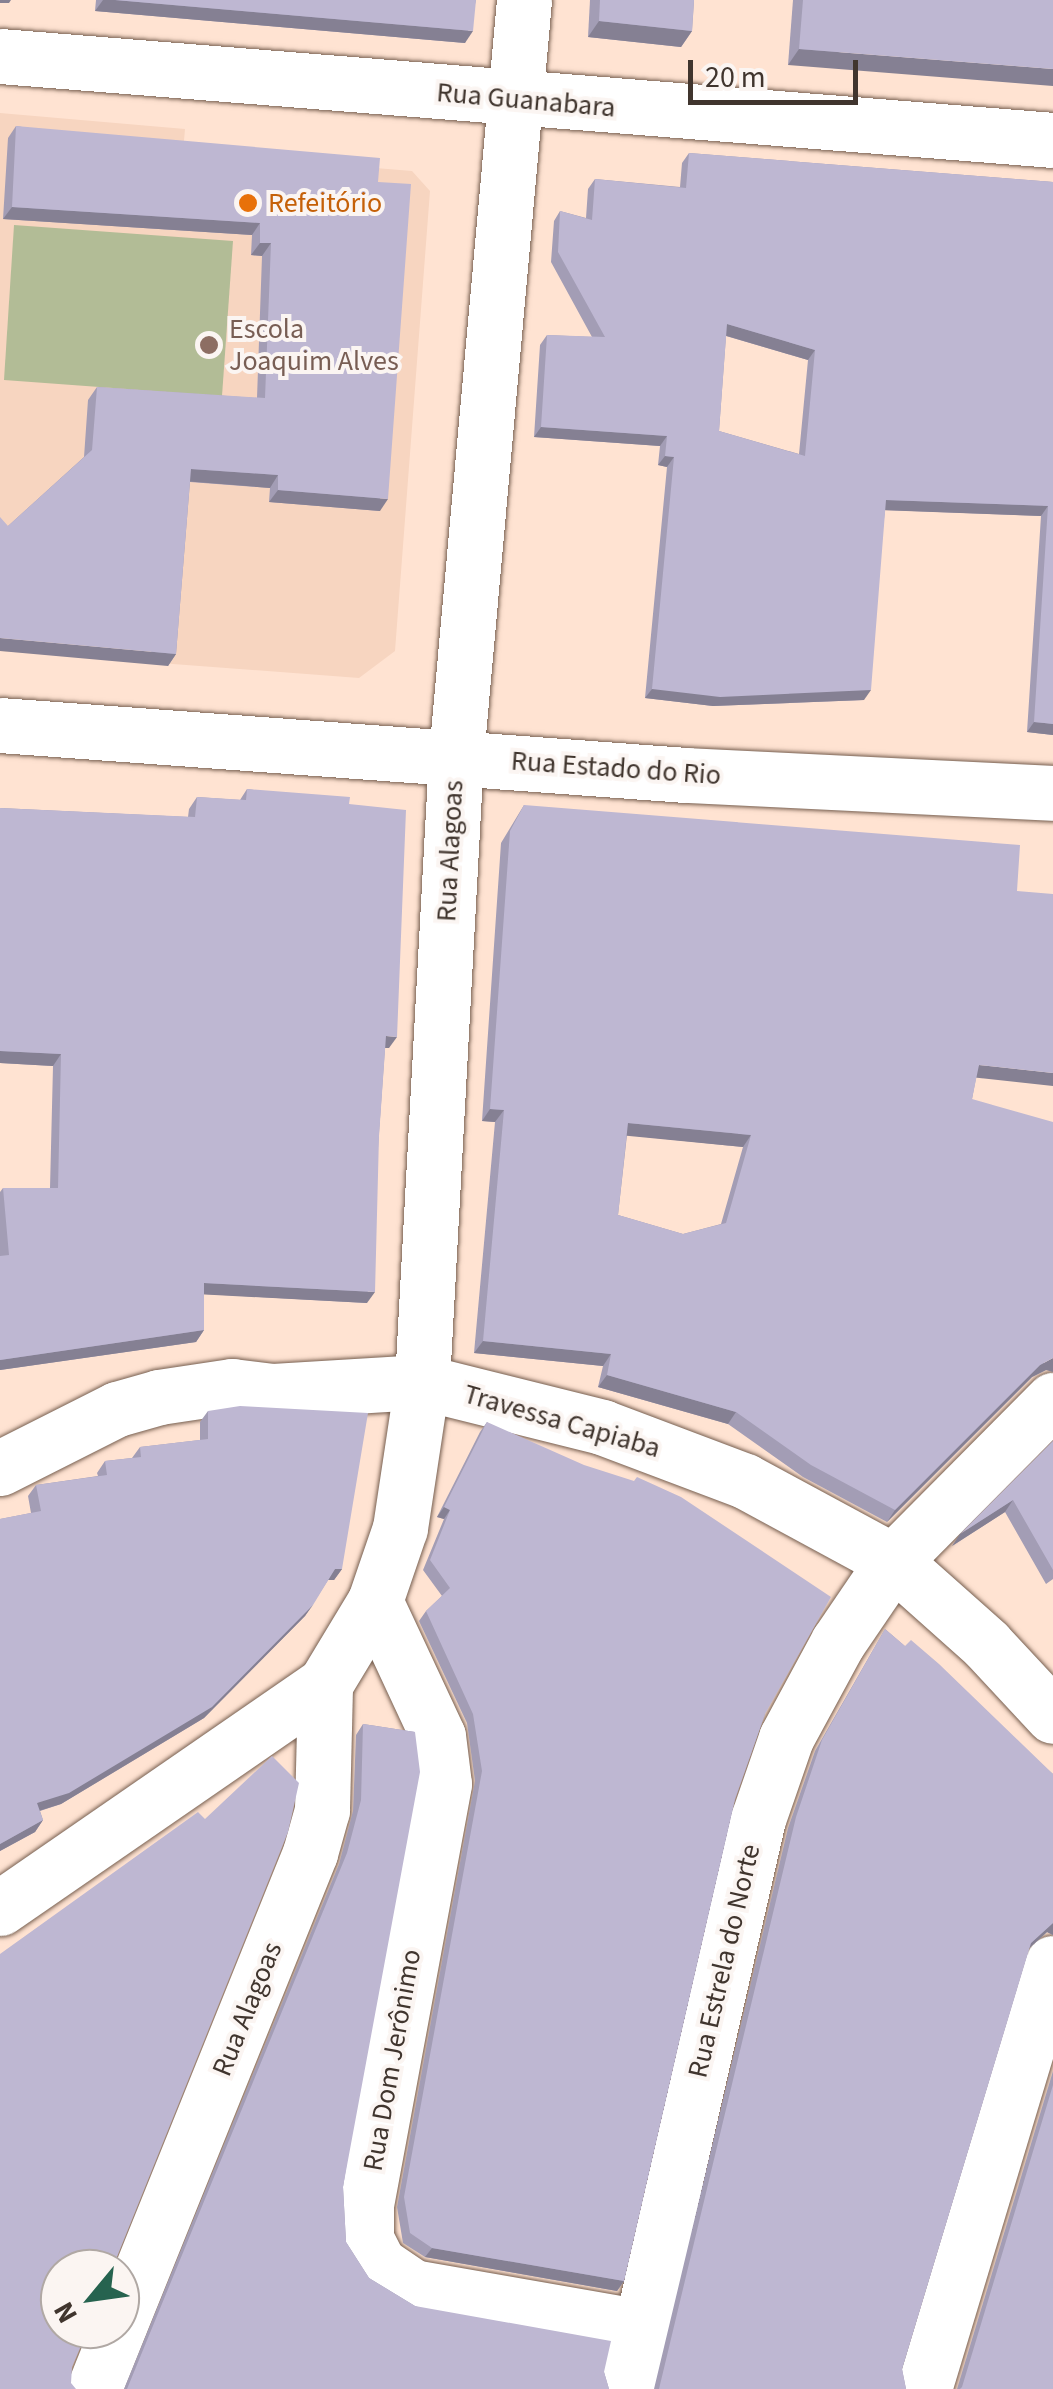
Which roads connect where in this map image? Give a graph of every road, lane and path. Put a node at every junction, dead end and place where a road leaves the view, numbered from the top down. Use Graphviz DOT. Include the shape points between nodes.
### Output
graph roads {
  1 [pos="524,0"];
  2 [pos="0,56"];
  3 [pos="516,100"];
  4 [pos="1053,140"];
  5 [pos="0,725"];
  6 [pos="456,756"];
  7 [pos="1053,792"];
  8 [pos="422,1382"];
  9 [pos="1053,1400"];
  10 [pos="0,1468"];
  11 [pos="893,1561"];
  12 [pos="376,1601"];
  13 [pos="326,1684"];
  14 [pos="1053,1716"];
  15 [pos="0,1908"];
  16 [pos="1053,1963"];
  17 [pos="140,2274"];
  18 [pos="637,2326"];
  19 [pos="110,2349"];
  20 [pos="94,2389"];
  21 [pos="628,2389"];
  22 [pos="924,2389"];
  1 -- 3 [label="street, Rua Alagoas"];
  2 -- 3 [label="street, Rua Guanabara"];
  3 -- 4 [label="street, Rua Guanabara"];
  3 -- 6 [label="street, Rua Alagoas"];
  5 -- 6 [label="street, Rua Estado do Rio"];
  6 -- 7 [label="street, Rua Estado do Rio"];
  6 -- 8 [label="street, Rua Alagoas"];
  8 -- 10 [label="street, Travessa Capiaba" via="273,1391 232,1386 159,1397 117,1409"];
  8 -- 11 [label="street, Travessa Capiaba" via="678,1454 745,1480"];
  8 -- 12 [label="street, Rua Alagoas" via="400,1528"];
  9 -- 11 [label="street, Rua Estrela do Norte"];
  11 -- 14 [label="street, Travessa Capiaba" via="986,1644"];
  11 -- 18 [label="street, Rua Estrela do Norte" via="806,1696 758,1819"];
  12 -- 13 [label="street, Rua Alagoas"];
  12 -- 18 [label="street, Rua Dom Jerônimo" via="438,1736 444,1784 366,2204 366,2239 379,2264 412,2287"];
  13 -- 15 [label="street, Rua Alagoas"];
  13 -- 17 [label="street, Rua Alagoas" via="322,1810 310,1852"];
  16 -- 22 [label="street"];
  18 -- 21 [label="street, Rua Estrela do Norte"];
  19 -- 20 [label="street, Rua Alagoas"];
}
